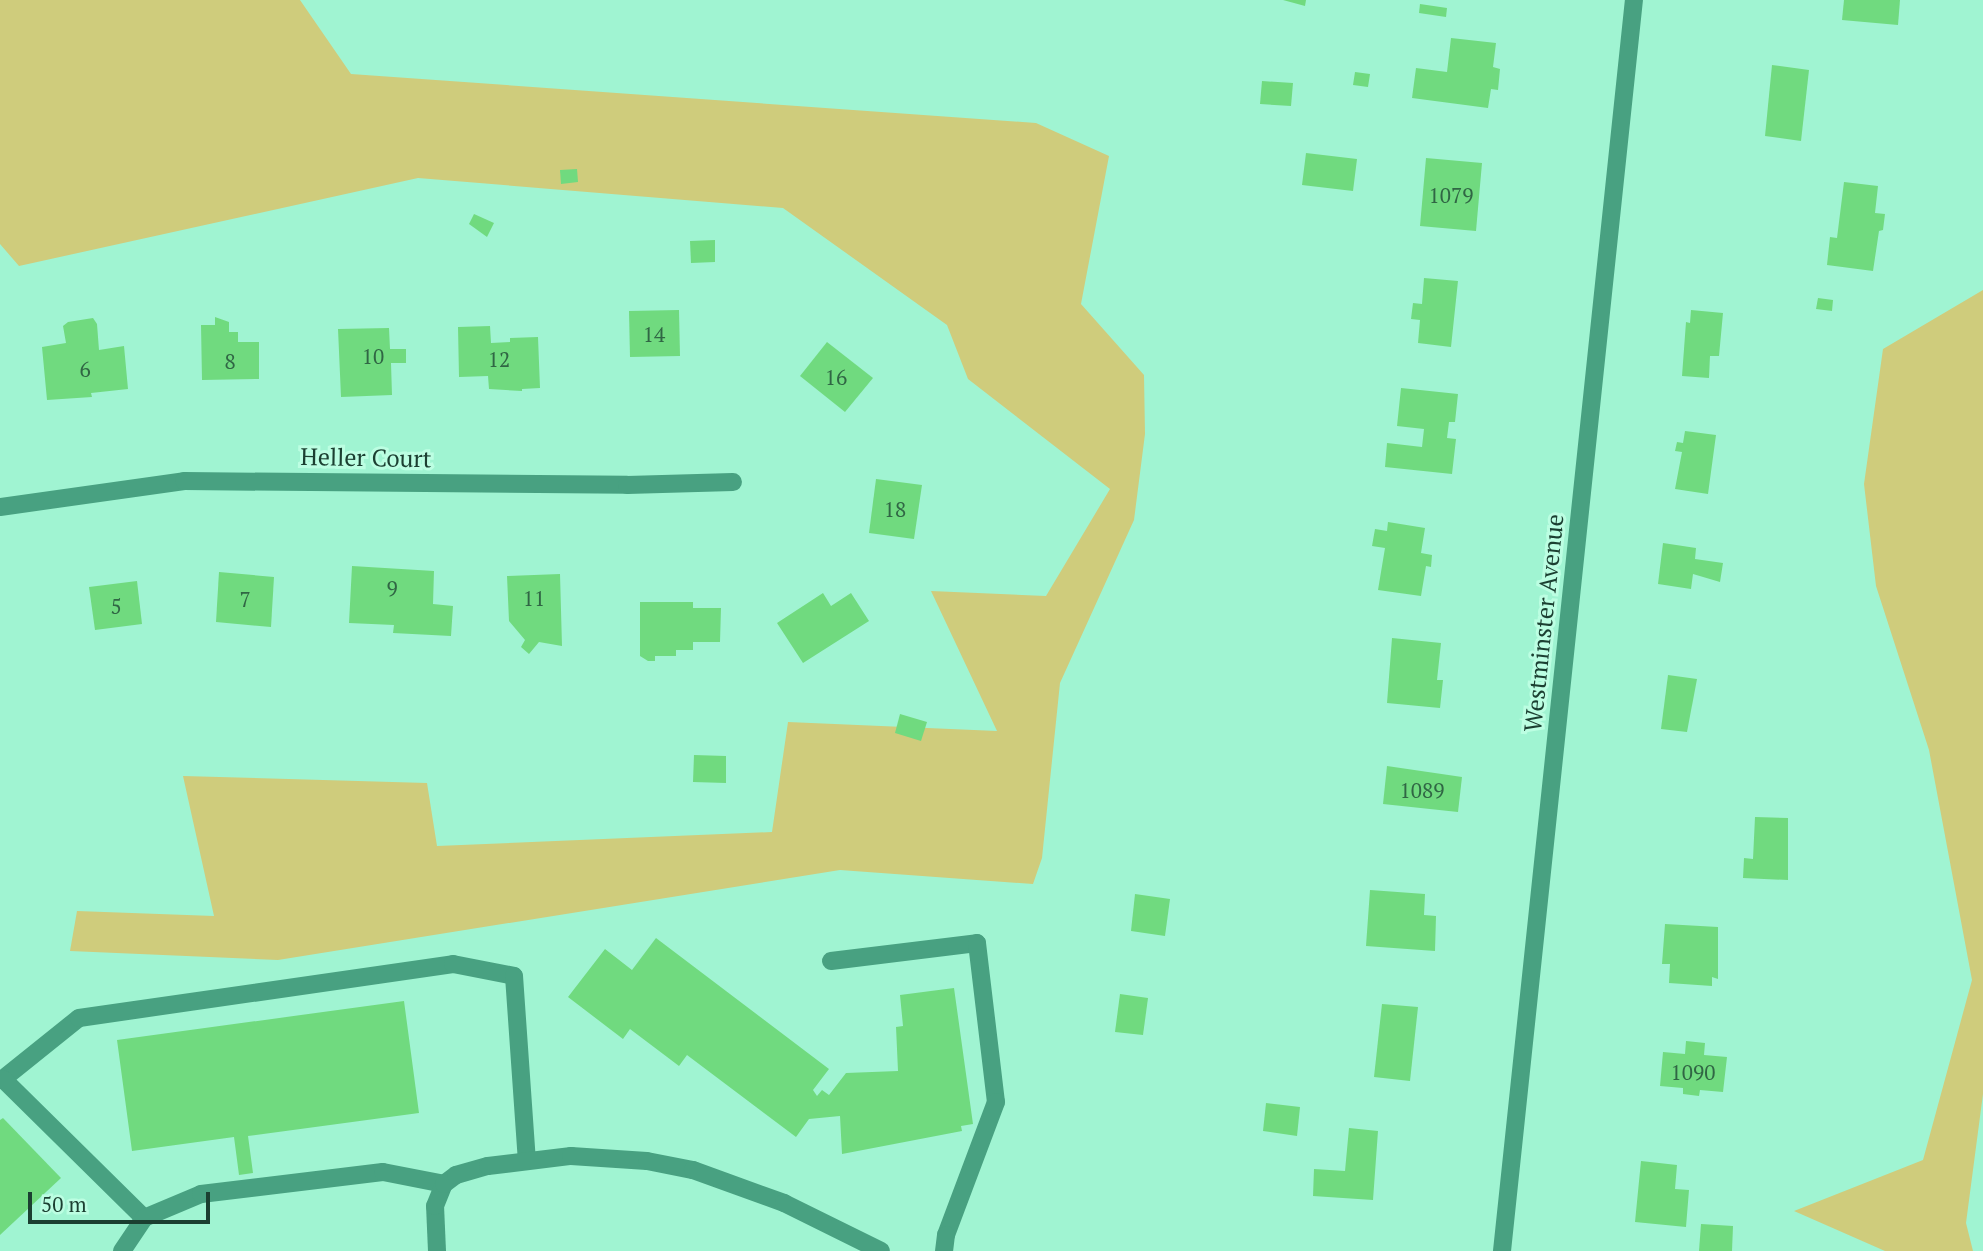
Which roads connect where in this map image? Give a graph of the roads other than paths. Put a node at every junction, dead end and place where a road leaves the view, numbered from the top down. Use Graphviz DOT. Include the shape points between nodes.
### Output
graph roads {
  1 [pos="1634,0"];
  2 [pos="733,482"];
  3 [pos="0,506"];
  4 [pos="831,961"];
  5 [pos="2,1080"];
  6 [pos="527,1160"];
  7 [pos="444,1184"];
  8 [pos="144,1218"];
  9 [pos="122,1251"];
  10 [pos="437,1251"];
  11 [pos="881,1251"];
  12 [pos="944,1251"];
  13 [pos="1502,1251"];
  1 -- 13 [label="street, Westminster Avenue"];
  2 -- 3 [label="street, Heller Court" via="184,481"];
  4 -- 12 [label="street" via="977,943 996,1102"];
  5 -- 6 [label="street" via="79,1018 453,964 514,976"];
  5 -- 8 [label="street"];
  6 -- 7 [label="street" via="456,1175"];
  6 -- 11 [label="street" via="571,1156 647,1161 694,1170 784,1203"];
  7 -- 8 [label="street" via="383,1172 201,1194"];
  7 -- 10 [label="street" via="435,1206"];
  8 -- 9 [label="street"];
}
